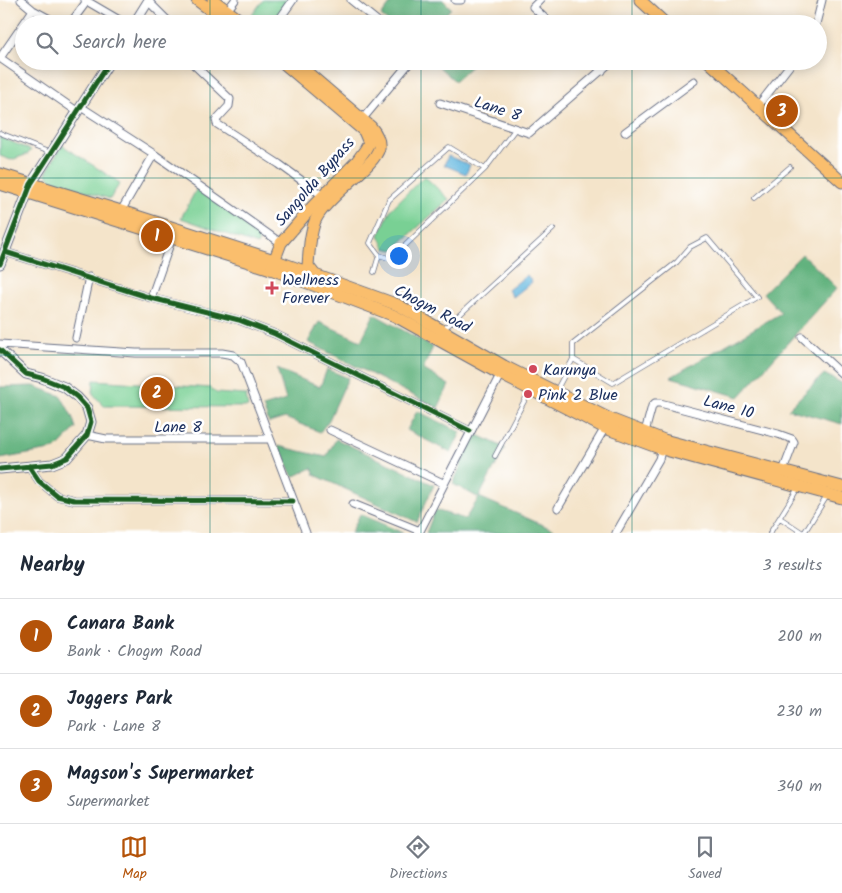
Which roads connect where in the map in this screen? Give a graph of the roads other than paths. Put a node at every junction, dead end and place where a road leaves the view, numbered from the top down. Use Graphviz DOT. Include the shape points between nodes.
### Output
graph roads {
  1 [pos="21,0"];
  2 [pos="86,0"];
  3 [pos="197,0"];
  4 [pos="213,0"];
  5 [pos="235,0"];
  6 [pos="293,0"];
  7 [pos="351,0"];
  8 [pos="455,0"];
  9 [pos="460,0"];
  10 [pos="540,0"];
  11 [pos="822,0"];
  12 [pos="148,1"];
  13 [pos="645,2"];
  14 [pos="33,10"];
  15 [pos="30,15"];
  16 [pos="42,15"];
  17 [pos="76,15"];
  18 [pos="111,15"];
  19 [pos="139,15"];
  20 [pos="162,15"];
  21 [pos="220,15"];
  22 [pos="223,15"];
  23 [pos="227,15"];
  24 [pos="282,15"];
  25 [pos="370,15"];
  26 [pos="541,15"];
  27 [pos="657,15"];
  28 [pos="818,15"];
  29 [pos="15,36"];
  30 [pos="0,58"];
  31 [pos="15,68"];
  32 [pos="19,70"];
  33 [pos="104,70"];
  34 [pos="199,70"];
  35 [pos="293,70"];
  36 [pos="304,70"];
  37 [pos="404,70"];
  38 [pos="602,70"];
  39 [pos="718,70"];
  40 [pos="786,70"];
  41 [pos="694,81"];
  42 [pos="440,103"];
  43 [pos="758,106"];
  44 [pos="79,109"];
  45 [pos="359,122"];
  46 [pos="516,128"];
  47 [pos="625,132"];
  48 [pos="0,133"];
  49 [pos="50,152"];
  50 [pos="154,154"];
  51 [pos="790,167"];
  52 [pos="485,169"];
  53 [pos="0,174"];
  54 [pos="842,182"];
  55 [pos="0,184"];
  56 [pos="29,188"];
  57 [pos="323,196"];
  58 [pos="754,198"];
  59 [pos="121,210"];
  60 [pos="553,229"];
  61 [pos="172,238"];
  62 [pos="281,243"];
  63 [pos="5,252"];
  64 [pos="379,255"];
  65 [pos="0,264"];
  66 [pos="273,265"];
  67 [pos="374,272"];
  68 [pos="315,275"];
  69 [pos="88,277"];
  70 [pos="151,298"];
  71 [pos="442,330"];
  72 [pos="802,337"];
  73 [pos="76,338"];
  74 [pos="0,344"];
  75 [pos="0,350"];
  76 [pos="574,359"];
  77 [pos="502,370"];
  78 [pos="842,374"];
  79 [pos="530,390"];
  80 [pos="556,391"];
  81 [pos="607,424"];
  82 [pos="330,430"];
  83 [pos="470,431"];
  84 [pos="645,432"];
  85 [pos="87,435"];
  86 [pos="269,439"];
  87 [pos="663,444"];
  88 [pos="495,456"];
  89 [pos="29,466"];
  90 [pos="0,469"];
  91 [pos="783,472"];
  92 [pos="802,482"];
  93 [pos="444,483"];
  94 [pos="842,487"];
  95 [pos="828,494"];
  96 [pos="842,498"];
  97 [pos="293,502"];
  98 [pos="353,504"];
  99 [pos="558,508"];
  100 [pos="780,518"];
  101 [pos="420,532"];
  102 [pos="306,533"];
  103 [pos="616,533"];
  104 [pos="770,533"];
  105 [pos="804,533"];
  1 -- 14 [label="street"];
  2 -- 17 [label="street"];
  2 -- 18 [label="street"];
  3 -- 21 [label="main road"];
  4 -- 22 [label="main road"];
  5 -- 23 [label="street"];
  6 -- 24 [label="street"];
  7 -- 25 [label="street"];
  8 -- 9 [label="street"];
  10 -- 26 [label="street" via="533,7"];
  11 -- 28 [label="street"];
  12 -- 19 [label="street"];
  12 -- 20 [label="street"];
  13 -- 27 [label="main road"];
  14 -- 15 [label="street"];
  14 -- 16 [label="street"];
  29 -- 30 [label="street"];
  30 -- 31 [label="street"];
  32 -- 44 [label="street"];
  33 -- 44 [label="street"];
  34 -- 57 [label="street" via="230,99 229,106 216,120 218,124"];
  35 -- 45 [label="main road, Sangolda Bypass"];
  36 -- 45 [label="main road, Sangolda Bypass"];
  37 -- 45 [label="street"];
  38 -- 46 [label="street, Lane 8" via="530,133"];
  39 -- 43 [label="main road"];
  40 -- 43 [label="street"];
  41 -- 47 [label="street"];
  42 -- 46 [label="street, Lane 8"];
  43 -- 54 [label="main road"];
  44 -- 49 [label="street"];
  44 -- 50 [label="street"];
  45 -- 57 [label="main road, Sangolda Bypass" via="368,143 365,150"];
  45 -- 68 [label="main road, Sangolda Bypass" via="377,135 380,146 376,157 328,201 316,218 308,266"];
  46 -- 52 [label="lane"];
  48 -- 49 [label="lane"];
  49 -- 56 [label="street"];
  50 -- 59 [label="street"];
  50 -- 62 [label="street"];
  51 -- 58 [label="lane"];
  52 -- 64 [label="lane" via="391,259"];
  52 -- 64 [label="lane" via="449,147 389,200 370,243"];
  53 -- 56 [label="main road, Chogm Road"];
  55 -- 56 [label="main road, Chogm Road"];
  56 -- 59 [label="main road, Chogm Road"];
  56 -- 61 [label="main road, Chogm Road"];
  56 -- 63 [label="street"];
  57 -- 62 [label="main road, Sangolda Bypass"];
  59 -- 66 [label="main road, Chogm Road"];
  60 -- 71 [label="lane"];
  61 -- 66 [label="main road, Chogm Road"];
  61 -- 70 [label="street"];
  62 -- 66 [label="main road, Sangolda Bypass"];
  63 -- 65 [label="street"];
  63 -- 69 [label="street"];
  64 -- 67 [label="lane"];
  66 -- 68 [label="main road, Chogm Road"];
  66 -- 77 [label="main road, Chogm Road" via="395,316"];
  68 -- 71 [label="main road, Chogm Road" via="367,290"];
  69 -- 70 [label="street"];
  69 -- 73 [label="street"];
  70 -- 83 [label="street" via="239,320 275,334"];
  71 -- 77 [label="main road, Chogm Road"];
  72 -- 78 [label="street"];
  74 -- 86 [label="street" via="233,355 241,362"];
  75 -- 85 [label="street" via="26,374 64,387 77,396 91,422"];
  76 -- 76 [label="lane" via="574,344 677,262 690,247 707,238 757,297 613,384"];
  76 -- 80 [label="lane"];
  77 -- 79 [label="main road, Chogm Road"];
  77 -- 80 [label="main road, Chogm Road"];
  77 -- 83 [label="street"];
  79 -- 81 [label="main road, Chogm Road"];
  79 -- 88 [label="lane"];
  80 -- 81 [label="main road, Chogm Road"];
  81 -- 84 [label="main road, Chogm Road"];
  81 -- 87 [label="main road, Chogm Road"];
  81 -- 99 [label="street"];
  82 -- 93 [label="street"];
  83 -- 93 [label="street"];
  84 -- 87 [label="main road, Chogm Road"];
  84 -- 91 [label="street, Lane 10" via="652,406 660,403 778,434 794,442"];
  85 -- 86 [label="street, Lane 8" via="106,440"];
  85 -- 89 [label="street" via="68,458 52,464"];
  86 -- 97 [label="street"];
  87 -- 91 [label="main road, Chogm Road"];
  87 -- 92 [label="main road, Chogm Road"];
  87 -- 103 [label="street" via="659,459"];
  89 -- 90 [label="street"];
  89 -- 97 [label="street" via="39,481 57,496 74,500"];
  91 -- 92 [label="main road, Chogm Road"];
  92 -- 94 [label="main road, Chogm Road"];
  92 -- 95 [label="main road, Chogm Road"];
  92 -- 100 [label="lane"];
  93 -- 101 [label="street"];
  95 -- 96 [label="main road, Chogm Road"];
  95 -- 105 [label="lane"];
  97 -- 102 [label="street"];
  98 -- 101 [label="street"];
  100 -- 104 [label="lane"];
  100 -- 105 [label="lane"];
}
